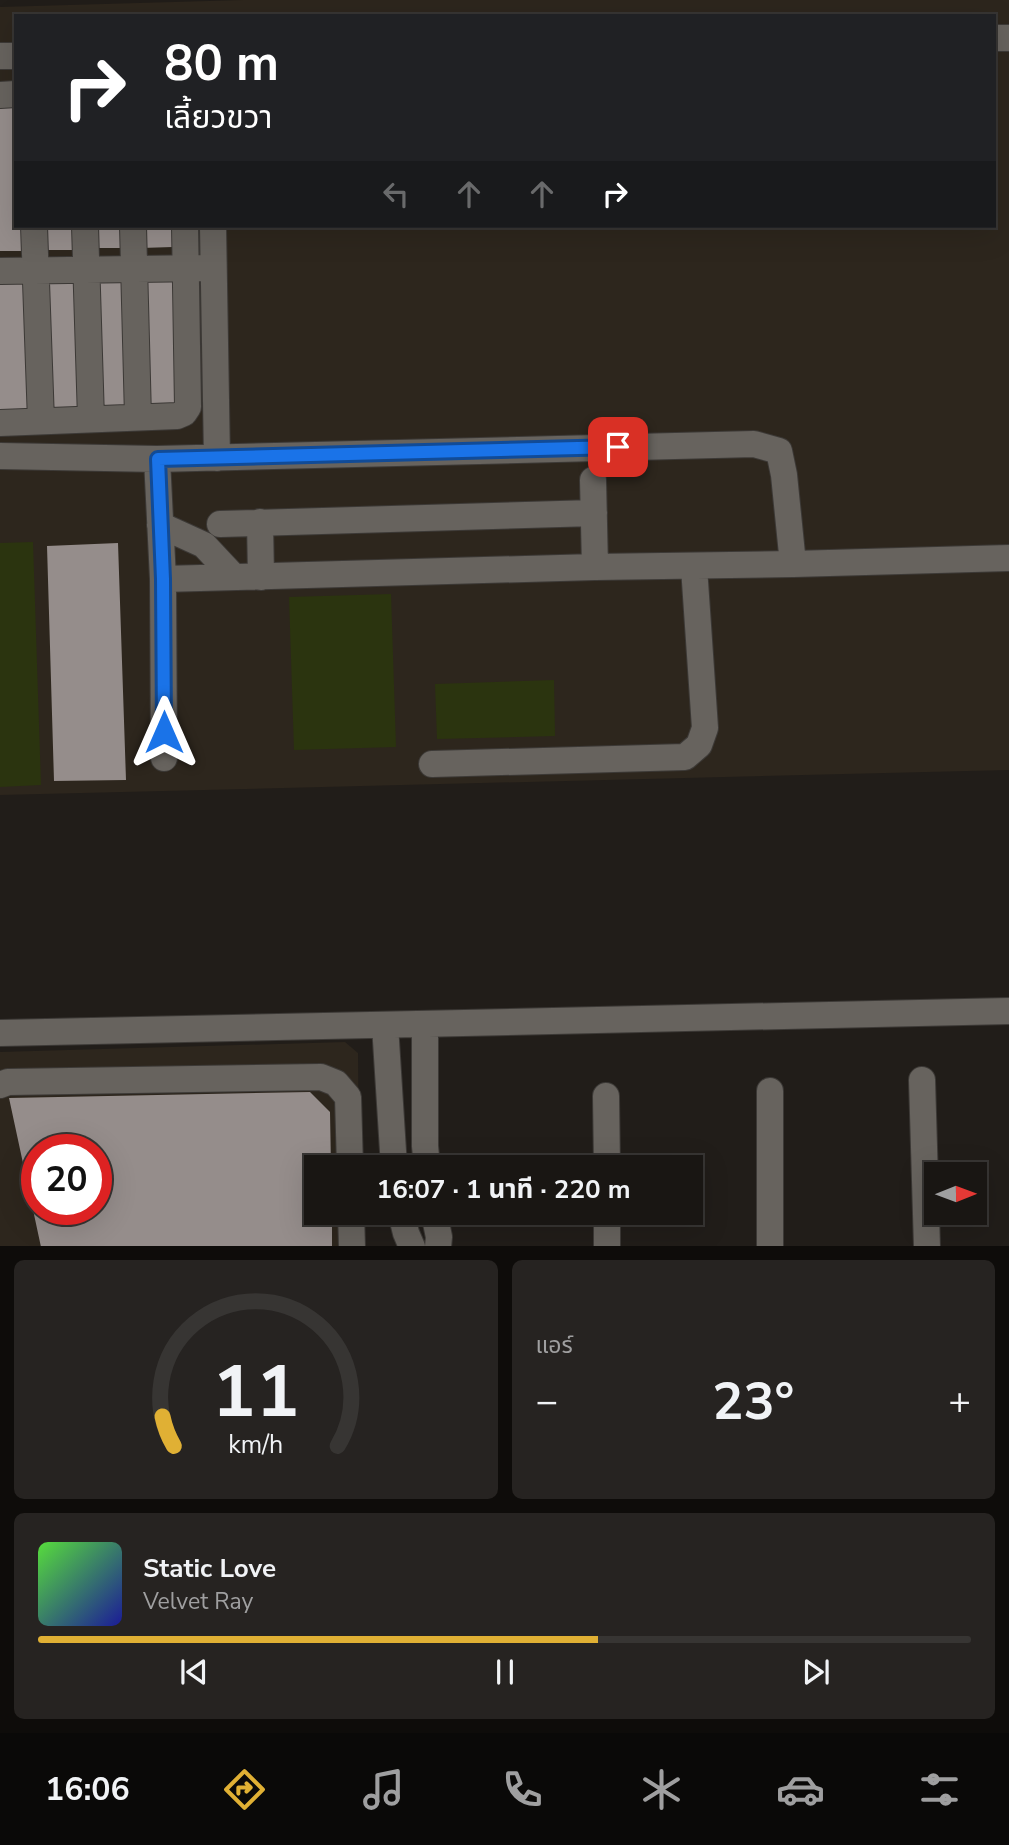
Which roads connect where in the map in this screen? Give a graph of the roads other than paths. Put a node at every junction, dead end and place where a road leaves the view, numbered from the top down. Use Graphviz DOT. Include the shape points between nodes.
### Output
graph roads {
  1 [pos="34,228"];
  2 [pos="85,228"];
  3 [pos="133,228"];
  4 [pos="185,228"];
  5 [pos="214,228"];
  6 [pos="186,268"];
  7 [pos="214,268"];
  8 [pos="134,269"];
  9 [pos="34,270"];
  10 [pos="86,270"];
  11 [pos="0,271"];
  12 [pos="216,388"];
  13 [pos="187,389"];
  14 [pos="138,417"];
  15 [pos="91,419"];
  16 [pos="41,421"];
  17 [pos="0,423"];
  18 [pos="0,456"];
  19 [pos="216,458"];
  20 [pos="158,459"];
  21 [pos="593,481"];
  22 [pos="594,513"];
  23 [pos="260,522"];
  24 [pos="219,524"];
  25 [pos="160,525"];
  26 [pos="1009,558"];
  27 [pos="793,565"];
  28 [pos="595,567"];
  29 [pos="694,567"];
  30 [pos="234,577"];
  31 [pos="261,577"];
  32 [pos="163,579"];
  33 [pos="164,758"];
  34 [pos="432,764"];
  35 [pos="1009,1010"];
  36 [pos="425,1024"];
  37 [pos="385,1026"];
  38 [pos="0,1033"];
  39 [pos="922,1080"];
  40 [pos="0,1085"];
  41 [pos="770,1091"];
  42 [pos="606,1096"];
  43 [pos="350,1155"];
  44 [pos="393,1155"];
  45 [pos="425,1155"];
  46 [pos="607,1155"];
  47 [pos="351,1225"];
  48 [pos="404,1225"];
  49 [pos="436,1225"];
  50 [pos="607,1225"];
  51 [pos="352,1246"];
  52 [pos="412,1246"];
  53 [pos="438,1246"];
  54 [pos="607,1246"];
  55 [pos="770,1246"];
  56 [pos="927,1246"];
  1 -- 9 [label="street"];
  2 -- 10 [label="street"];
  3 -- 8 [label="street"];
  4 -- 6 [label="street"];
  5 -- 7 [label="street"];
  6 -- 7 [label="street"];
  6 -- 8 [label="street"];
  6 -- 13 [label="street"];
  7 -- 12 [label="street"];
  8 -- 10 [label="street"];
  8 -- 14 [label="street"];
  9 -- 10 [label="street"];
  9 -- 11 [label="street"];
  9 -- 16 [label="street"];
  10 -- 15 [label="street"];
  12 -- 13 [label="street"];
  12 -- 19 [label="street"];
  13 -- 14 [label="street" via="184,413"];
  14 -- 15 [label="street"];
  15 -- 16 [label="street"];
  16 -- 17 [label="street"];
  18 -- 20 [label="street"];
  19 -- 20 [label="street"];
  19 -- 27 [label="street" via="754,444 779,452"];
  20 -- 25 [label="street"];
  21 -- 22 [label="street"];
  22 -- 23 [label="street"];
  22 -- 28 [label="street"];
  23 -- 24 [label="street"];
  23 -- 31 [label="street"];
  25 -- 30 [label="street" via="204,545"];
  25 -- 32 [label="street"];
  26 -- 27 [label="street"];
  27 -- 29 [label="street"];
  28 -- 29 [label="street"];
  28 -- 31 [label="street"];
  29 -- 34 [label="street" via="705,728 699,745 685,757"];
  30 -- 31 [label="street"];
  30 -- 32 [label="street"];
  32 -- 33 [label="street"];
  35 -- 36 [label="street"];
  36 -- 37 [label="street"];
  36 -- 45 [label="street"];
  37 -- 38 [label="street"];
  37 -- 44 [label="street"];
  39 -- 56 [label="street"];
  40 -- 43 [label="street" via="321,1077 336,1083 348,1097"];
  41 -- 55 [label="street"];
  42 -- 46 [label="street"];
  47 -- 51 [label="street"];
  48 -- 52 [label="street"];
  49 -- 53 [label="street"];
  50 -- 54 [label="street"];
}
